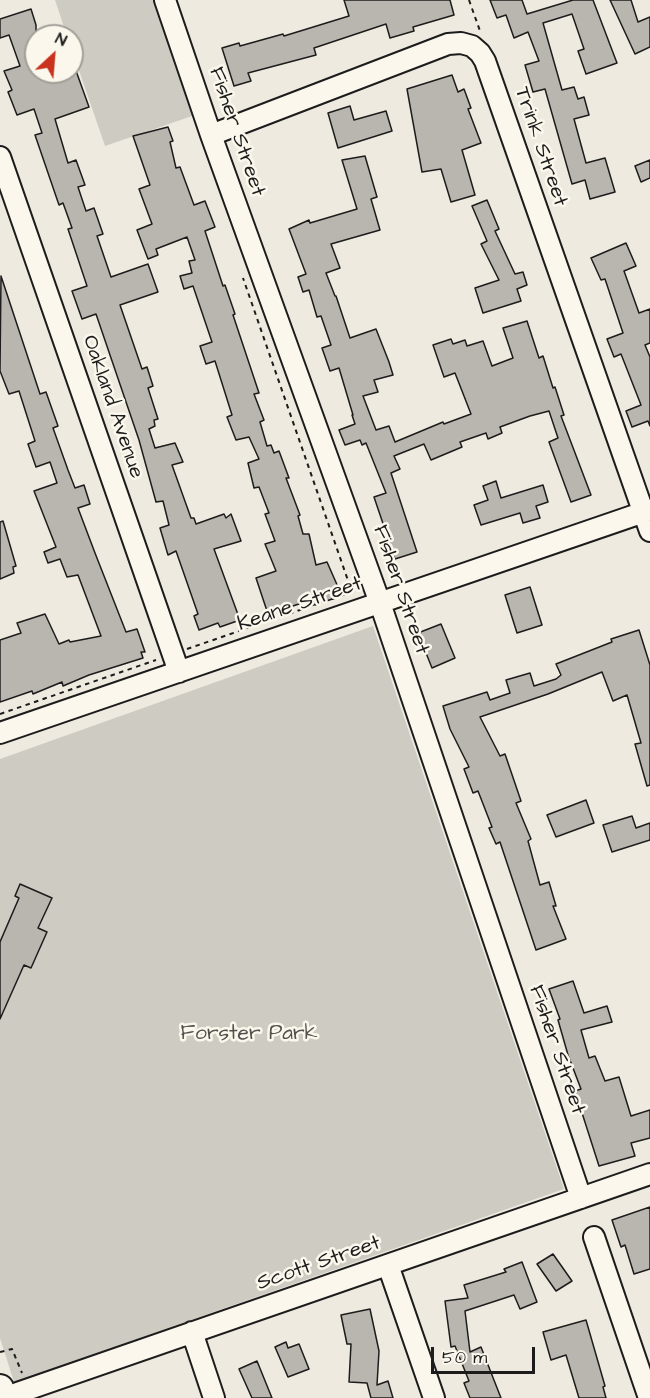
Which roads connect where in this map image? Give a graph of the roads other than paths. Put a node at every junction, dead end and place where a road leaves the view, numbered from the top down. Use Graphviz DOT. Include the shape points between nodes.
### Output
graph roads {
  1 [pos="165,0"];
  2 [pos="211,135"];
  3 [pos="0,157"];
  4 [pos="647,511"];
  5 [pos="650,531"];
  6 [pos="380,603"];
  7 [pos="176,663"];
  8 [pos="0,733"];
  9 [pos="650,1174"];
  10 [pos="581,1198"];
  11 [pos="594,1237"];
  12 [pos="388,1265"];
  13 [pos="192,1332"];
  14 [pos="0,1388"];
  15 [pos="15,1394"];
  16 [pos="214,1398"];
  17 [pos="434,1398"];
  18 [pos="649,1398"];
  1 -- 2 [label="street, Fisher Street"];
  2 -- 4 [label="street, Trink Street" via="448,44 472,46 485,61"];
  2 -- 6 [label="street, Fisher Street"];
  3 -- 7 [label="street, Oakland Avenue"];
  4 -- 5 [label="street, Trink Street"];
  4 -- 6 [label="street, Keane Street"];
  6 -- 7 [label="street, Keane Street"];
  6 -- 10 [label="street, Fisher Street"];
  7 -- 8 [label="street, Keane Street"];
  9 -- 10 [label="street, Scott Street"];
  10 -- 12 [label="street, Scott Street"];
  11 -- 18 [label="street"];
  12 -- 13 [label="street, Scott Street"];
  12 -- 17 [label="street"];
  13 -- 15 [label="street, Scott Street"];
  13 -- 16 [label="street"];
  14 -- 15 [label="main road"];
}
